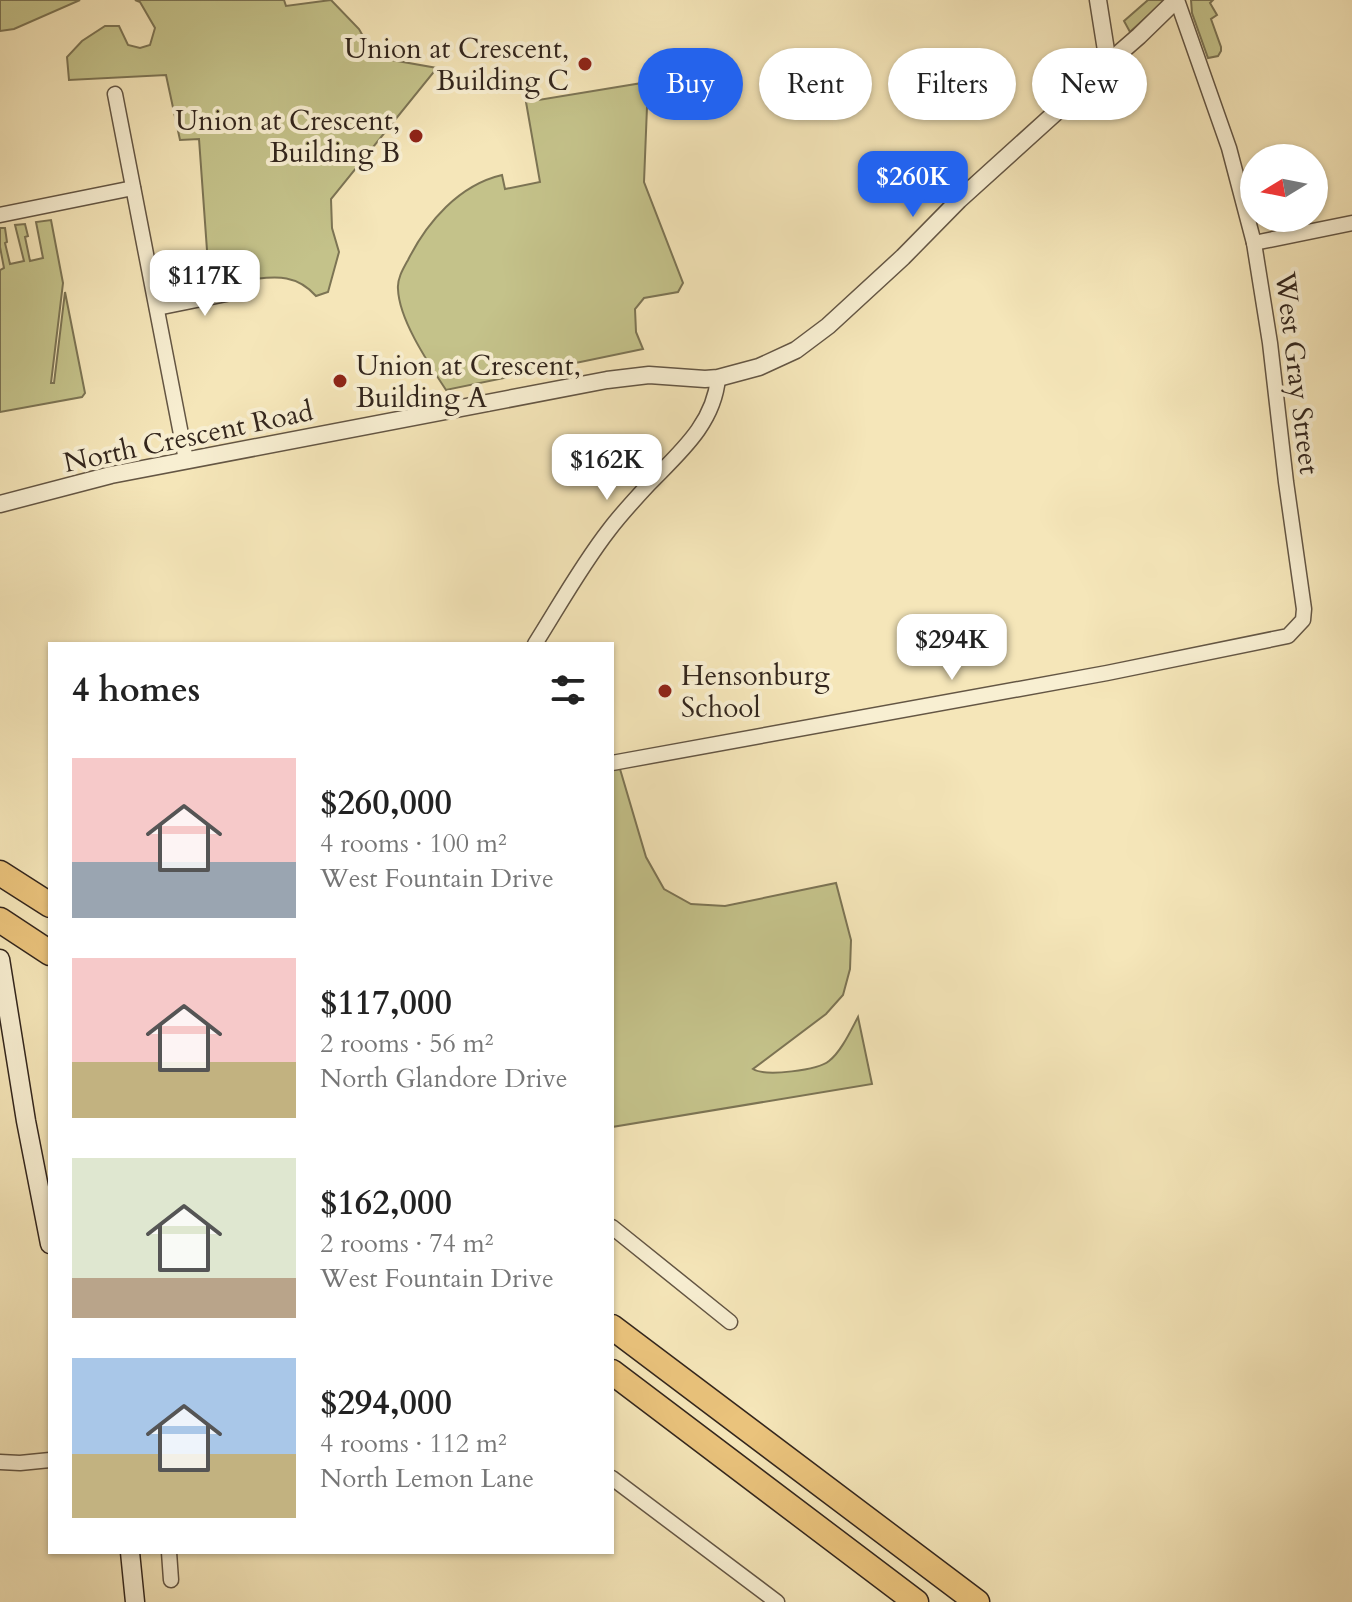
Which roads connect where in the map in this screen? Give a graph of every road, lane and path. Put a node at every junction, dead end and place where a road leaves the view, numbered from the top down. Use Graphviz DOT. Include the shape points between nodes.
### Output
graph roads {
  1 [pos="1098,0"];
  2 [pos="1176,0"];
  3 [pos="1106,48"];
  4 [pos="1125,48"];
  5 [pos="115,94"];
  6 [pos="1047,120"];
  7 [pos="133,188"];
  8 [pos="0,215"];
  9 [pos="1352,223"];
  10 [pos="1254,243"];
  11 [pos="246,290"];
  12 [pos="157,308"];
  13 [pos="718,378"];
  14 [pos="186,460"];
  15 [pos="0,504"];
  16 [pos="536,642"];
  17 [pos="614,763"];
  18 [pos="0,873"];
  19 [pos="48,904"];
  20 [pos="0,920"];
  21 [pos="48,952"];
  22 [pos="0,959"];
  23 [pos="44,1192"];
  24 [pos="48,1227"];
  25 [pos="614,1229"];
  26 [pos="730,1322"];
  27 [pos="614,1329"];
  28 [pos="614,1374"];
  29 [pos="48,1460"];
  30 [pos="0,1462"];
  31 [pos="614,1480"];
  32 [pos="130,1554"];
  33 [pos="169,1554"];
  34 [pos="171,1580"];
  35 [pos="135,1602"];
  36 [pos="777,1602"];
  37 [pos="916,1602"];
  38 [pos="977,1602"];
  1 -- 3 [label="street"];
  2 -- 4 [label="street, North Crescent Road"];
  2 -- 10 [label="street, West Gray Street" via="1229,148"];
  5 -- 7 [label="street"];
  6 -- 13 [label="street, North Crescent Road" via="820,333 781,358"];
  7 -- 8 [label="street"];
  7 -- 12 [label="street"];
  9 -- 10 [label="street"];
  10 -- 17 [label="street, West Gray Street" via="1304,609 1303,620 1288,636"];
  11 -- 12 [label="street"];
  12 -- 14 [label="street"];
  13 -- 14 [label="street, North Crescent Road" via="621,378"];
  13 -- 16 [label="street" via="713,404 694,438 608,531"];
  14 -- 15 [label="street, North Crescent Road"];
  18 -- 19 [label="highway"];
  20 -- 21 [label="highway"];
  22 -- 23 [label="main road"];
  23 -- 24 [label="main road"];
  25 -- 26 [label="street"];
  27 -- 38 [label="highway"];
  28 -- 37 [label="highway"];
  29 -- 30 [label="street"];
  31 -- 36 [label="street"];
  32 -- 35 [label="main road"];
  33 -- 34 [label="street"];
}
